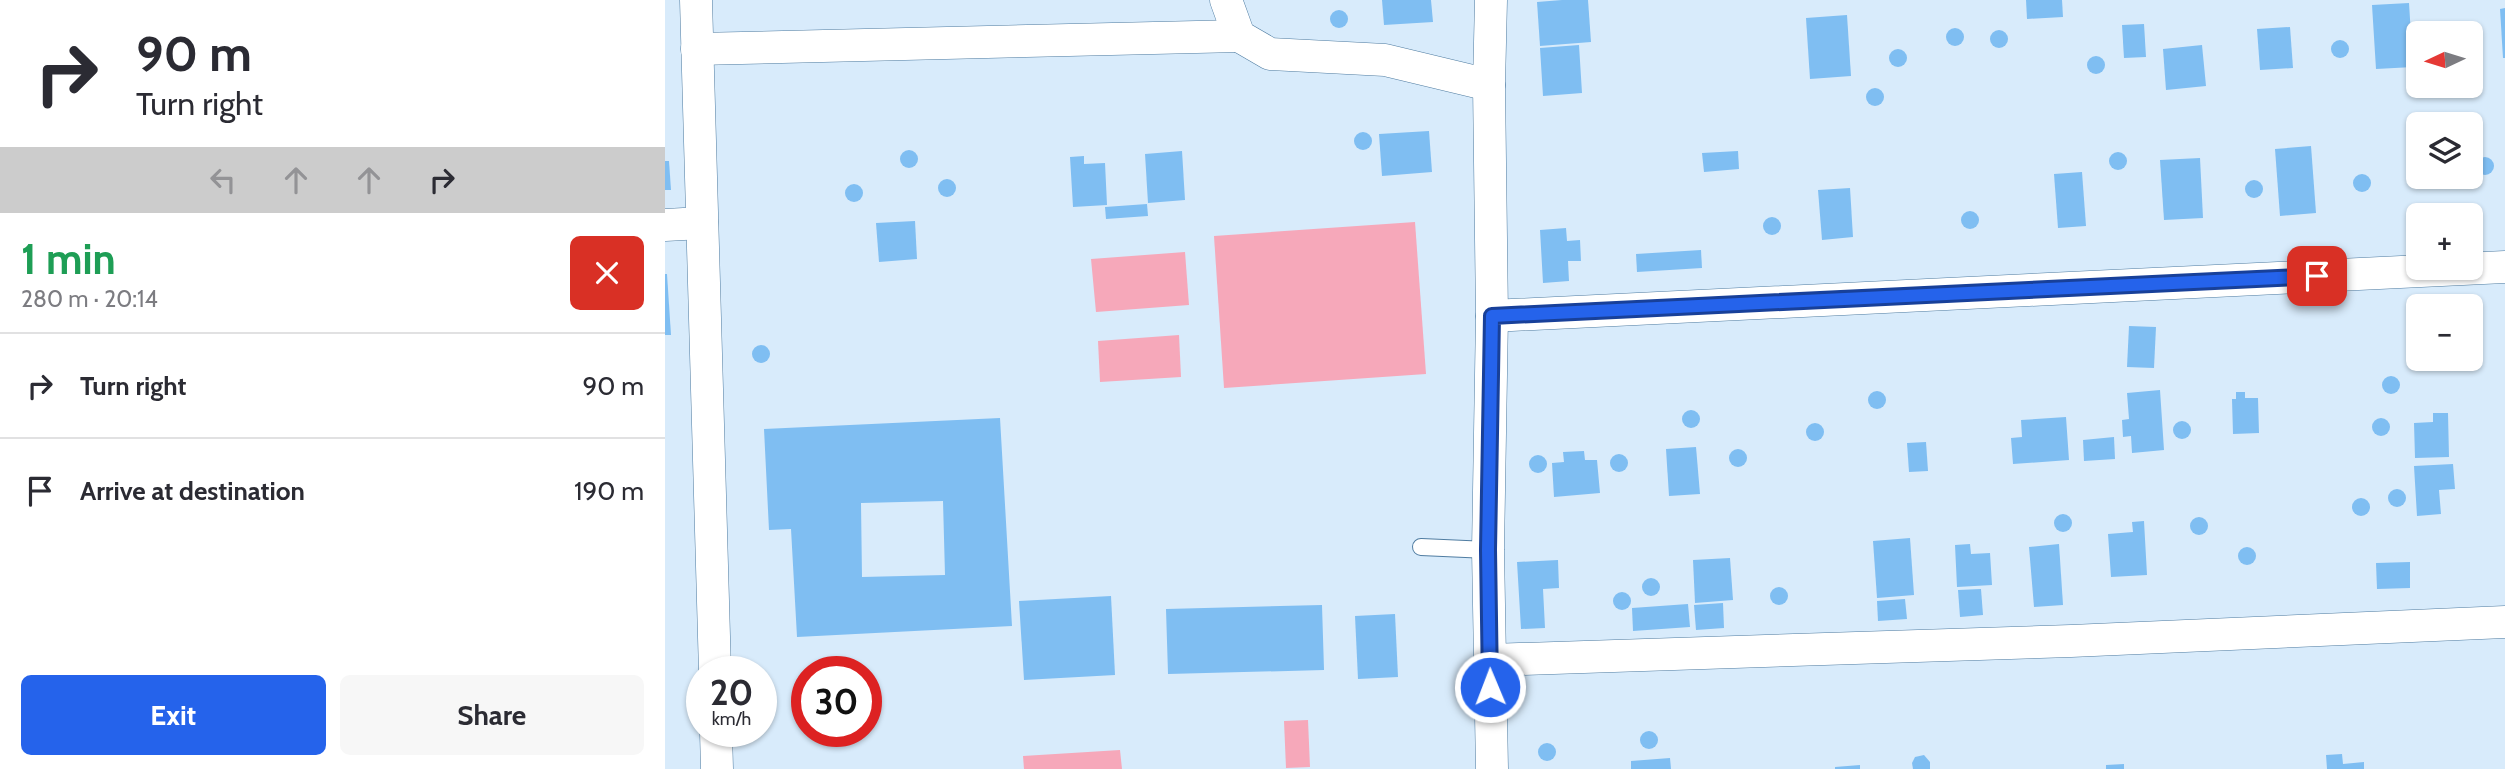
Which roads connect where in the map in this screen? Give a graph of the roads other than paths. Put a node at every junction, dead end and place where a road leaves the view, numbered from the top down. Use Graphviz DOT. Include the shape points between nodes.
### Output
graph roads {
  1 [pos="696,0"];
  2 [pos="1226,0"];
  3 [pos="1491,0"];
  4 [pos="1240,36"];
  5 [pos="697,49"];
  6 [pos="1489,85"];
  7 [pos="702,223"];
  8 [pos="665,225"];
  9 [pos="2505,267"];
  10 [pos="1492,316"];
  11 [pos="1422,547"];
  12 [pos="1488,550"];
  13 [pos="2505,622"];
  14 [pos="715,656"];
  15 [pos="1490,660"];
  16 [pos="716,747"];
  17 [pos="717,769"];
  18 [pos="1492,769"];
  1 -- 5 [label="street"];
  2 -- 4 [label="street"];
  3 -- 6 [label="street"];
  4 -- 5 [label="street"];
  4 -- 6 [label="street" via="1270,54 1385,61"];
  5 -- 7 [label="street"];
  6 -- 10 [label="street"];
  7 -- 8 [label="street"];
  7 -- 14 [label="street"];
  9 -- 10 [label="street"];
  10 -- 12 [label="street"];
  11 -- 12 [label="lane"];
  12 -- 15 [label="street"];
  13 -- 15 [label="street"];
  15 -- 18 [label="street"];
  16 -- 17 [label="street"];
}
